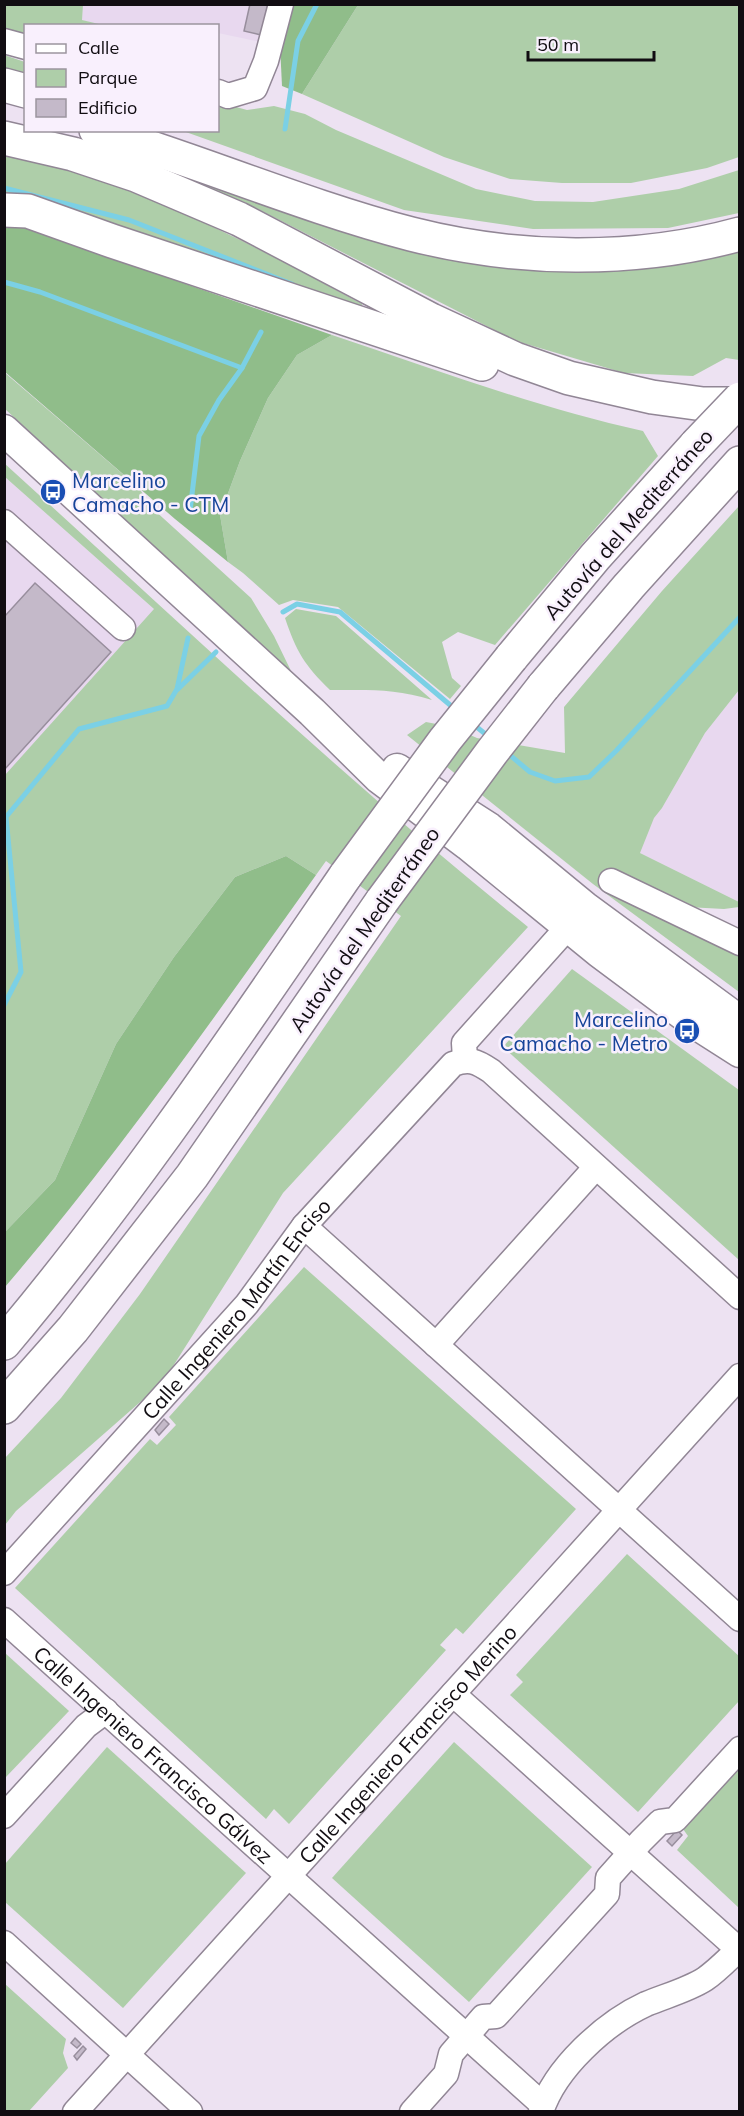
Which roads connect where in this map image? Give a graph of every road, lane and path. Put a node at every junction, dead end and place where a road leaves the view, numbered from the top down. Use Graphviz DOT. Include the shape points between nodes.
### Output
graph roads {
  1 [pos="281,4"];
  2 [pos="4,41"];
  3 [pos="24,46"];
  4 [pos="4,85"];
  5 [pos="24,91"];
  6 [pos="219,92"];
  7 [pos="4,108"];
  8 [pos="24,112"];
  9 [pos="102,132"];
  10 [pos="142,132"];
  11 [pos="4,138"];
  12 [pos="181,158"];
  13 [pos="4,210"];
  14 [pos="740,234"];
  15 [pos="569,378"];
  16 [pos="740,399"];
  17 [pos="740,404"];
  18 [pos="4,430"];
  19 [pos="740,463"];
  20 [pos="6,528"];
  21 [pos="123,628"];
  22 [pos="611,882"];
  23 [pos="576,918"];
  24 [pos="740,944"];
  25 [pos="740,1021"];
  26 [pos="740,1052"];
  27 [pos="470,1060"];
  28 [pos="192,1098"];
  29 [pos="596,1167"];
  30 [pos="304,1226"];
  31 [pos="740,1297"];
  32 [pos="4,1313"];
  33 [pos="4,1343"];
  34 [pos="436,1345"];
  35 [pos="740,1376"];
  36 [pos="8,1405"];
  37 [pos="619,1510"];
  38 [pos="4,1573"];
  39 [pos="740,1619"];
  40 [pos="4,1620"];
  41 [pos="453,1694"];
  42 [pos="106,1711"];
  43 [pos="740,1749"];
  44 [pos="4,1816"];
  45 [pos="630,1853"];
  46 [pos="289,1876"];
  47 [pos="4,1943"];
  48 [pos="739,1948"];
  49 [pos="466,2037"];
  50 [pos="127,2054"];
  51 [pos="542,2108"];
  52 [pos="75,2112"];
  53 [pos="190,2112"];
  54 [pos="412,2112"];
  1 -- 6 [label="street" via="255,88 228,96"];
  2 -- 3 [label="street"];
  4 -- 5 [label="highway"];
  7 -- 8 [label="highway"];
  9 -- 12 [label="highway"];
  10 -- 12 [label="highway"];
  11 -- 15 [label="highway" via="125,171 239,219 430,320"];
  12 -- 14 [label="highway" via="352,217 476,246 528,253 598,255 664,249"];
  13 -- 15 [label="highway" via="28,211 511,374"];
  15 -- 17 [label="highway" via="652,397"];
  16 -- 28 [label="highway, Autovía del Mediterráneo, bridge" via="595,557 445,740"];
  18 -- 23 [label="main road" via="312,712 489,828"];
  19 -- 36 [label="highway, Autovía del Mediterráneo, bridge" via="543,687 437,824 192,1176 74,1329"];
  20 -- 21 [label="street"];
  22 -- 24 [label="street"];
  23 -- 25 [label="main road"];
  23 -- 26 [label="main road" via="693,1022"];
  23 -- 27 [label="street" via="464,1043"];
  27 -- 29 [label="street" via="491,1071"];
  27 -- 30 [label="street, Calle Ingeniero Martín Enciso" via="453,1064 442,1074"];
  28 -- 32 [label="highway"];
  28 -- 33 [label="highway, Autovía del Mediterráneo" via="51,1288"];
  29 -- 31 [label="street"];
  29 -- 34 [label="street"];
  30 -- 34 [label="street"];
  30 -- 38 [label="street, Calle Ingeniero Martín Enciso" via="247,1304"];
  34 -- 37 [label="street"];
  35 -- 37 [label="street, Calle Ingeniero Francisco Merino"];
  37 -- 39 [label="street"];
  37 -- 41 [label="street, Calle Ingeniero Francisco Merino"];
  40 -- 42 [label="street, Calle Ingeniero Francisco Gálvez"];
  41 -- 45 [label="street"];
  41 -- 46 [label="street, Calle Ingeniero Francisco Merino"];
  42 -- 44 [label="street" via="86,1726"];
  42 -- 46 [label="street, Calle Ingeniero Francisco Gálvez"];
  43 -- 45 [label="street" via="675,1820 660,1822"];
  45 -- 48 [label="street"];
  45 -- 49 [label="street" via="608,1878 607,1894 496,2016 483,2017"];
  46 -- 49 [label="street, Calle Ingeniero Francisco Gálvez"];
  46 -- 50 [label="street, Calle Ingeniero Francisco Merino"];
  47 -- 50 [label="street"];
  48 -- 51 [label="street" via="704,1980 645,2005 603,2031 555,2083"];
  49 -- 51 [label="street, Calle Ingeniero Francisco Gálvez"];
  49 -- 54 [label="street" via="451,2054 446,2074"];
  50 -- 52 [label="street, Calle Ingeniero Francisco Merino"];
  50 -- 53 [label="street"];
}
